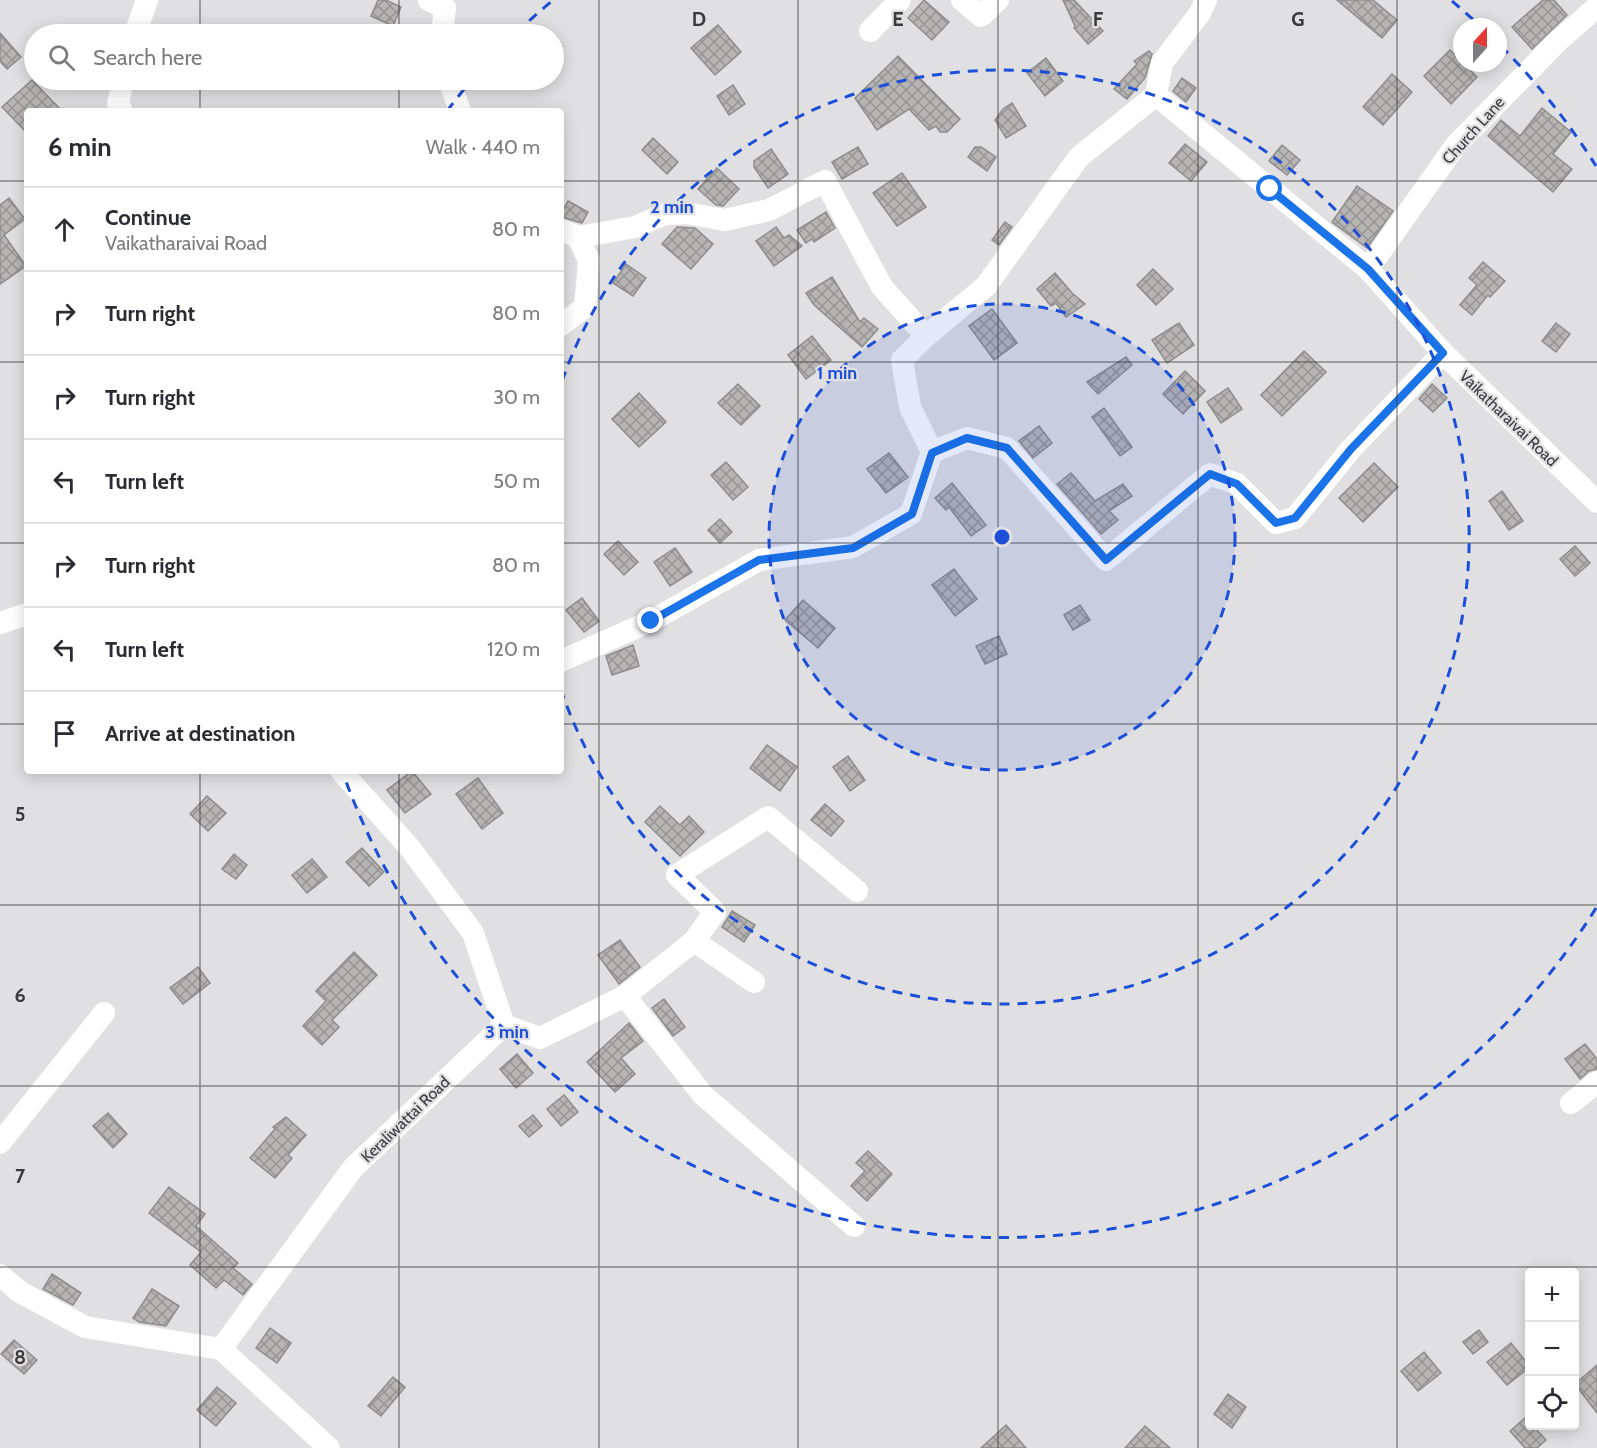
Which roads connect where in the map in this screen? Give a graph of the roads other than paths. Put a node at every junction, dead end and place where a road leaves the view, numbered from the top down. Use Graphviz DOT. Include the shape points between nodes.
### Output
graph roads {
  1 [pos="147,0"];
  2 [pos="900,0"];
  3 [pos="962,0"];
  4 [pos="998,0"];
  5 [pos="1206,0"];
  6 [pos="435,1"];
  7 [pos="1597,7"];
  8 [pos="139,24"];
  9 [pos="443,24"];
  10 [pos="870,31"];
  11 [pos="121,90"];
  12 [pos="453,90"];
  13 [pos="1155,95"];
  14 [pos="120,108"];
  15 [pos="459,108"];
  16 [pos="569,233"];
  17 [pos="1368,269"];
  18 [pos="564,323"];
  19 [pos="926,336"];
  20 [pos="1443,353"];
  21 [pos="932,453"];
  22 [pos="1597,502"];
  23 [pos="24,615"];
  24 [pos="0,623"];
  25 [pos="564,660"];
  26 [pos="344,774"];
  27 [pos="857,891"];
  28 [pos="694,941"];
  29 [pos="754,982"];
  30 [pos="625,996"];
  31 [pos="104,1013"];
  32 [pos="504,1025"];
  33 [pos="1597,1082"];
  34 [pos="1571,1103"];
  35 [pos="0,1143"];
  36 [pos="854,1226"];
  37 [pos="0,1275"];
  38 [pos="221,1349"];
  39 [pos="329,1448"];
  1 -- 8 [label="street"];
  2 -- 10 [label="street"];
  3 -- 4 [label="street" via="981,16"];
  5 -- 13 [label="street" via="1162,63"];
  6 -- 9 [label="street" via="445,8"];
  7 -- 17 [label="street, Church Lane" via="1456,145"];
  11 -- 14 [label="street"];
  12 -- 15 [label="street"];
  13 -- 17 [label="street, Vaikatharaivai Road"];
  13 -- 19 [label="street" via="1079,157 986,286"];
  16 -- 18 [label="street" via="589,260 585,307"];
  16 -- 19 [label="street" via="635,227 665,214 686,213 725,220 769,210 825,181 882,287"];
  17 -- 20 [label="street, Vaikatharaivai Road"];
  19 -- 21 [label="street" via="902,360 910,406"];
  20 -- 21 [label="street" via="1351,449 1295,518 1276,523 1237,484 1210,474 1106,560 1007,448 967,438"];
  20 -- 22 [label="street, Vaikatharaivai Road"];
  21 -- 25 [label="street" via="912,514 853,548 759,560 651,621"];
  23 -- 24 [label="street"];
  26 -- 32 [label="street" via="410,848 473,933"];
  27 -- 28 [label="street" via="768,817 677,875 715,912"];
  28 -- 29 [label="street"];
  28 -- 30 [label="street"];
  30 -- 32 [label="street" via="540,1038"];
  30 -- 36 [label="street" via="703,1095"];
  31 -- 35 [label="street"];
  32 -- 38 [label="street, Keraliwattai Road" via="353,1168"];
  33 -- 34 [label="street"];
  37 -- 38 [label="street" via="20,1292 85,1327"];
  38 -- 39 [label="street"];
}
